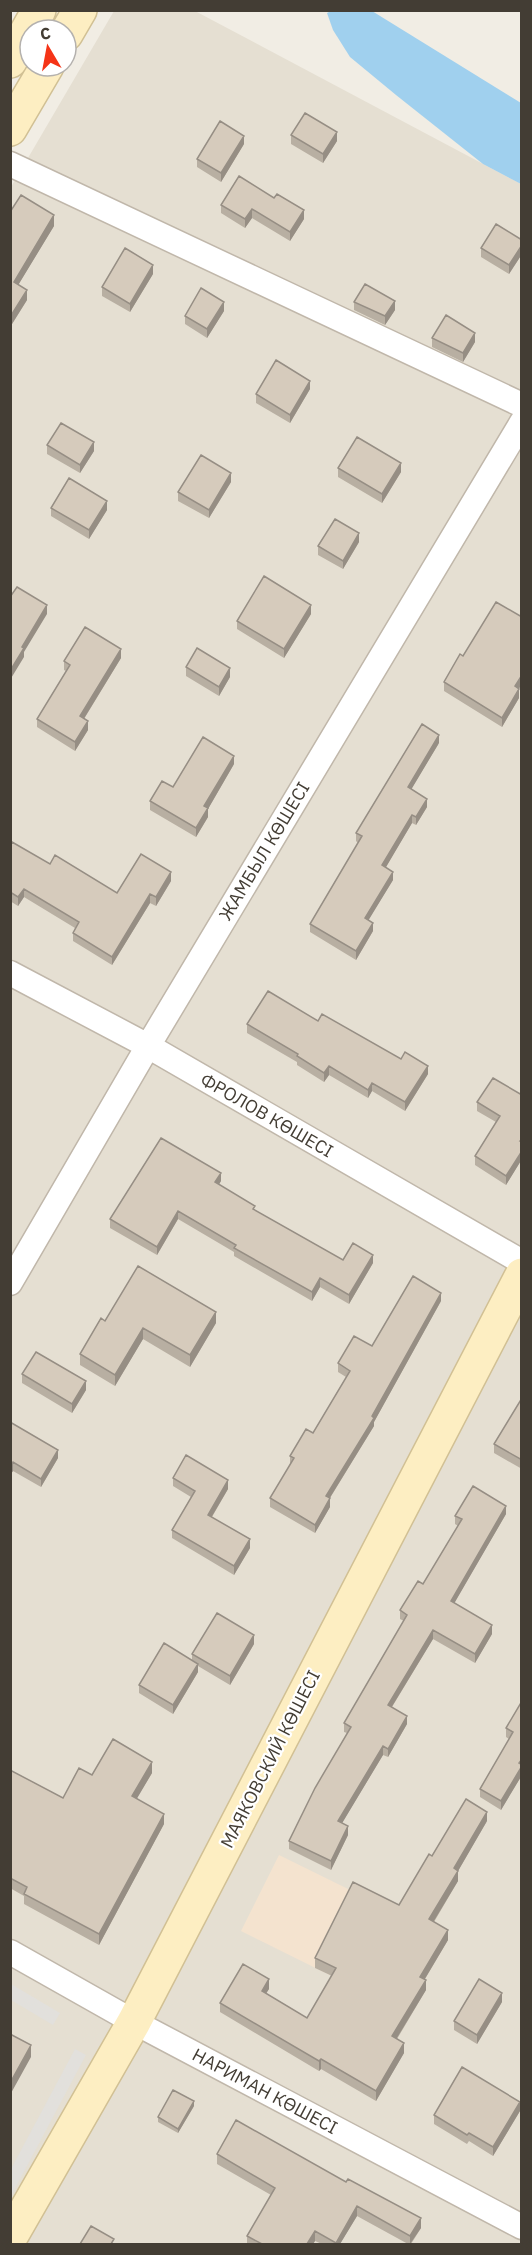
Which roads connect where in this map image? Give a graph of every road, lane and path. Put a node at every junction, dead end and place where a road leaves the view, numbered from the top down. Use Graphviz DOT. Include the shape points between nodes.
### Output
graph roads {
  1 [pos="39,10"];
  2 [pos="10,61"];
  3 [pos="40,78"];
  4 [pos="10,129"];
  5 [pos="10,164"];
  6 [pos="522,405"];
  7 [pos="522,422"];
  8 [pos="10,973"];
  9 [pos="148,1046"];
  10 [pos="522,1262"];
  11 [pos="522,1275"];
  12 [pos="10,1283"];
  13 [pos="10,1952"];
  14 [pos="134,2022"];
  15 [pos="522,2227"];
  16 [pos="10,2238"];
  1 -- 2 [label="main road"];
  3 -- 4 [label="main road"];
  5 -- 6 [label="street"];
  7 -- 9 [label="street, ЖАМБЫЛ КӨШЕСІ"];
  8 -- 9 [label="street, ФРОЛОВ КӨШЕСІ"];
  9 -- 10 [label="street, ФРОЛОВ КӨШЕСІ"];
  9 -- 12 [label="street, ЖАМБЫЛ КӨШЕСІ"];
  11 -- 14 [label="main road, МАЯКОВСКИЙ КӨШЕСІ"];
  13 -- 14 [label="street, НАРИМАН КӨШЕСІ"];
  14 -- 15 [label="street, НАРИМАН КӨШЕСІ"];
  14 -- 16 [label="main road, МАЯКОВСКИЙ КӨШЕСІ"];
}
